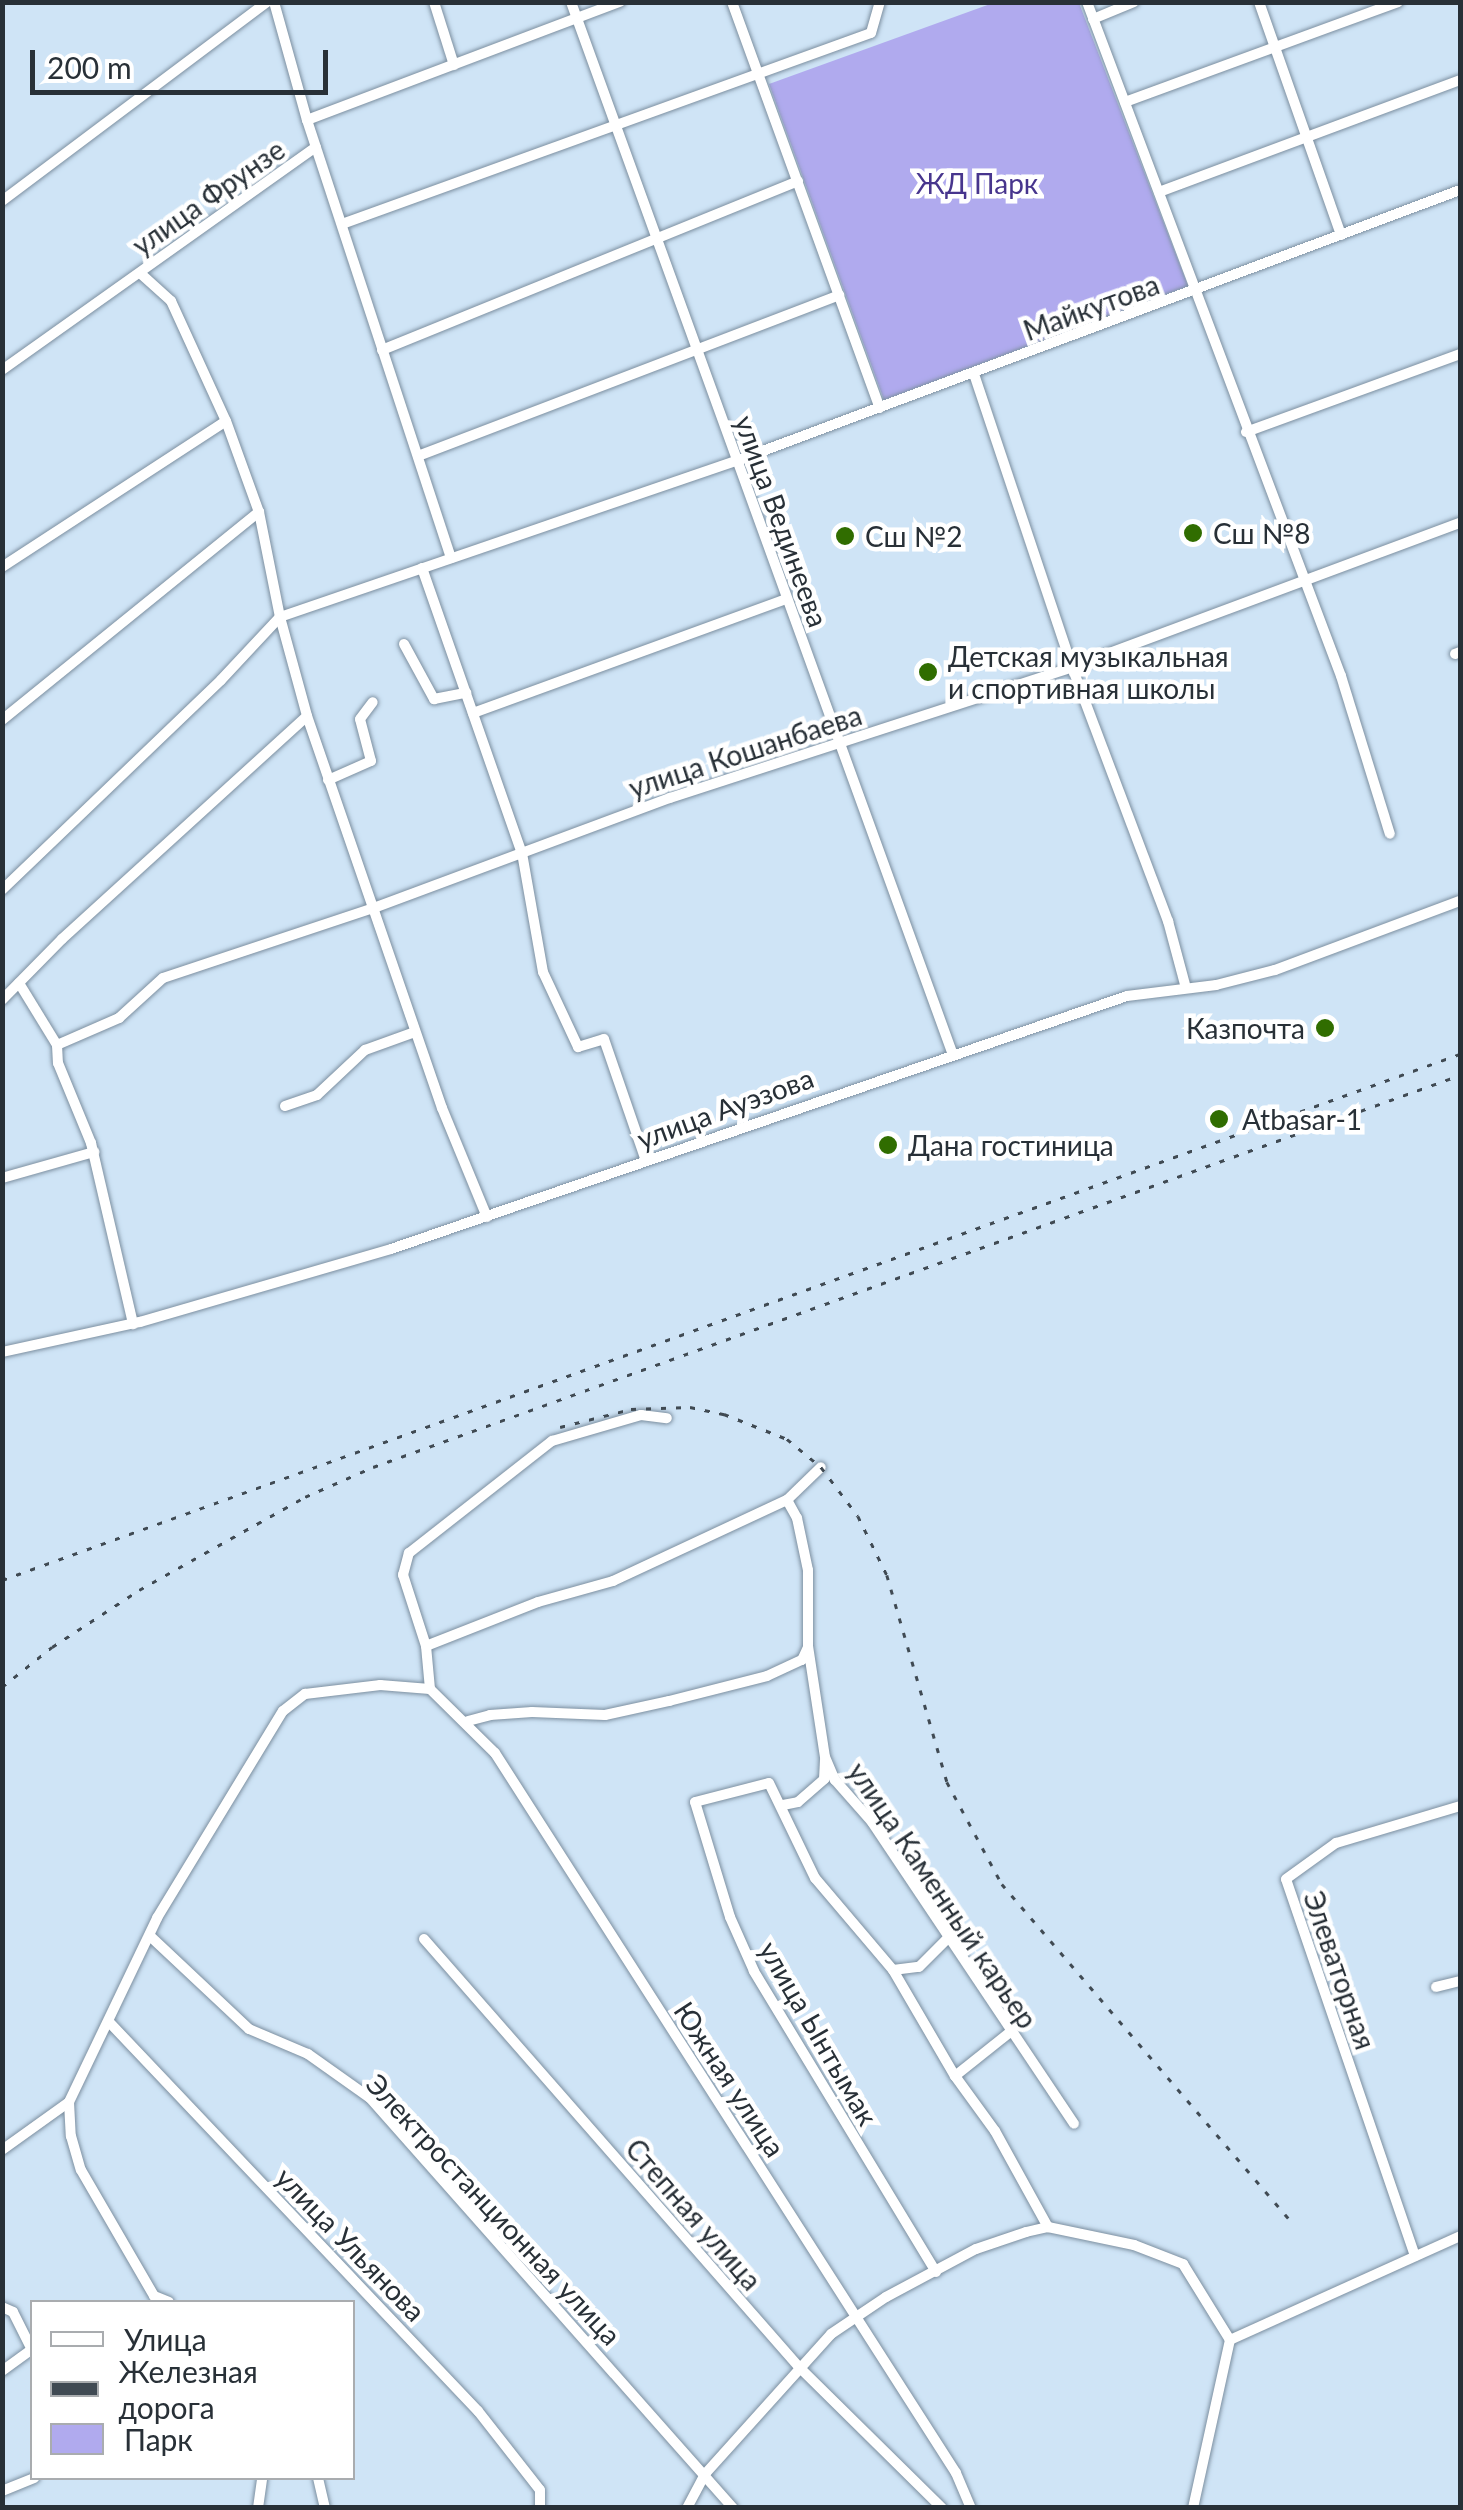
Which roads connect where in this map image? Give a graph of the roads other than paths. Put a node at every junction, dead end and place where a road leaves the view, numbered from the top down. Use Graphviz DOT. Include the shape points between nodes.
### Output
graph roads {
  1 [pos="270,2"];
  2 [pos="434,2"];
  3 [pos="571,2"];
  4 [pos="620,2"];
  5 [pos="732,2"];
  6 [pos="880,2"];
  7 [pos="1086,2"];
  8 [pos="1134,2"];
  9 [pos="1260,2"];
  10 [pos="1356,2"];
  11 [pos="1398,2"];
  12 [pos="1361,16"];
  13 [pos="577,20"];
  14 [pos="1093,20"];
  15 [pos="1276,46"];
  16 [pos="454,65"];
  17 [pos="758,74"];
  18 [pos="1460,80"];
  19 [pos="1125,102"];
  20 [pos="306,120"];
  21 [pos="615,126"];
  22 [pos="1308,134"];
  23 [pos="316,148"];
  24 [pos="798,180"];
  25 [pos="1460,190"];
  26 [pos="1159,192"];
  27 [pos="2,201"];
  28 [pos="342,224"];
  29 [pos="1341,235"];
  30 [pos="655,236"];
  31 [pos="140,273"];
  32 [pos="1194,293"];
  33 [pos="839,296"];
  34 [pos="696,349"];
  35 [pos="382,350"];
  36 [pos="1460,354"];
  37 [pos="2,370"];
  38 [pos="974,374"];
  39 [pos="880,408"];
  40 [pos="226,421"];
  41 [pos="1246,432"];
  42 [pos="418,456"];
  43 [pos="736,461"];
  44 [pos="259,512"];
  45 [pos="1460,522"];
  46 [pos="451,558"];
  47 [pos="2,567"];
  48 [pos="422,568"];
  49 [pos="1304,584"];
  50 [pos="786,599"];
  51 [pos="280,617"];
  52 [pos="404,644"];
  53 [pos="1072,668"];
  54 [pos="466,693"];
  55 [pos="372,702"];
  56 [pos="473,713"];
  57 [pos="306,716"];
  58 [pos="2,720"];
  59 [pos="840,743"];
  60 [pos="328,780"];
  61 [pos="1390,834"];
  62 [pos="522,853"];
  63 [pos="2,890"];
  64 [pos="1460,901"];
  65 [pos="372,909"];
  66 [pos="19,983"];
  67 [pos="1186,988"];
  68 [pos="2,1000"];
  69 [pos="415,1032"];
  70 [pos="57,1044"];
  71 [pos="952,1055"];
  72 [pos="284,1106"];
  73 [pos="94,1152"];
  74 [pos="646,1161"];
  75 [pos="2,1178"];
  76 [pos="487,1217"];
  77 [pos="132,1324"];
  78 [pos="2,1352"];
  79 [pos="667,1418"];
  80 [pos="821,1467"];
  81 [pos="788,1500"];
  82 [pos="426,1646"];
  83 [pos="808,1646"];
  84 [pos="430,1690"];
  85 [pos="468,1721"];
  86 [pos="825,1757"];
  87 [pos="783,1805"];
  88 [pos="1460,1806"];
  89 [pos="150,1936"];
  90 [pos="950,1936"];
  91 [pos="424,1939"];
  92 [pos="893,1970"];
  93 [pos="1460,1980"];
  94 [pos="1436,1987"];
  95 [pos="110,2023"];
  96 [pos="1010,2034"];
  97 [pos="955,2076"];
  98 [pos="69,2102"];
  99 [pos="1074,2124"];
  100 [pos="2,2150"];
  101 [pos="1048,2228"];
  102 [pos="1460,2236"];
  103 [pos="1415,2256"];
  104 [pos="936,2272"];
  105 [pos="154,2296"];
  106 [pos="145,2300"];
  107 [pos="164,2300"];
  108 [pos="2,2306"];
  109 [pos="855,2317"];
  110 [pos="1230,2340"];
  111 [pos="30,2348"];
  112 [pos="30,2351"];
  113 [pos="799,2366"];
  114 [pos="2,2371"];
  115 [pos="705,2474"];
  116 [pos="30,2480"];
  117 [pos="262,2480"];
  118 [pos="319,2480"];
  119 [pos="2,2492"];
  120 [pos="258,2508"];
  121 [pos="326,2508"];
  122 [pos="540,2508"];
  123 [pos="688,2508"];
  124 [pos="733,2508"];
  125 [pos="942,2508"];
  126 [pos="971,2508"];
  127 [pos="1193,2508"];
  1 -- 20 [label="street, улица Фрунзе"];
  1 -- 27 [label="street"];
  2 -- 16 [label="street"];
  3 -- 13 [label="street, улица Вединеева"];
  4 -- 13 [label="street"];
  5 -- 17 [label="street"];
  6 -- 17 [label="street" via="872,33"];
  7 -- 14 [label="street"];
  8 -- 14 [label="street"];
  9 -- 15 [label="street"];
  10 -- 12 [label="street"];
  11 -- 12 [label="street"];
  12 -- 15 [label="street"];
  13 -- 16 [label="street"];
  13 -- 21 [label="street, улица Вединеева"];
  14 -- 19 [label="street"];
  15 -- 19 [label="street"];
  15 -- 22 [label="street"];
  16 -- 20 [label="street"];
  17 -- 21 [label="street"];
  17 -- 24 [label="street"];
  18 -- 22 [label="street"];
  19 -- 26 [label="street"];
  20 -- 23 [label="street, улица Фрунзе"];
  21 -- 28 [label="street"];
  21 -- 30 [label="street, улица Вединеева"];
  22 -- 26 [label="street"];
  22 -- 29 [label="street"];
  23 -- 28 [label="street"];
  23 -- 31 [label="street, улица Фрунзе"];
  24 -- 30 [label="street"];
  24 -- 33 [label="street"];
  25 -- 29 [label="street, Майкутова"];
  26 -- 32 [label="street"];
  28 -- 35 [label="street"];
  29 -- 32 [label="street, Майкутова"];
  30 -- 34 [label="street, улица Вединеева"];
  30 -- 35 [label="street"];
  31 -- 37 [label="street, улица Фрунзе"];
  31 -- 40 [label="street" via="171,300"];
  32 -- 38 [label="street, Майкутова"];
  32 -- 41 [label="street"];
  33 -- 34 [label="street"];
  33 -- 39 [label="street"];
  34 -- 42 [label="street"];
  34 -- 43 [label="street, улица Вединеева"];
  35 -- 42 [label="street"];
  36 -- 41 [label="street"];
  38 -- 39 [label="street, Майкутова"];
  38 -- 53 [label="street"];
  39 -- 43 [label="street, Майкутова"];
  40 -- 44 [label="street"];
  40 -- 47 [label="street"];
  41 -- 49 [label="street"];
  42 -- 46 [label="street"];
  43 -- 46 [label="street, Майкутова"];
  43 -- 50 [label="street, улица Вединеева"];
  44 -- 51 [label="street"];
  44 -- 58 [label="street"];
  45 -- 49 [label="street, улица Кошанбаева"];
  46 -- 48 [label="street, Майкутова"];
  48 -- 51 [label="street, Майкутова"];
  48 -- 54 [label="street"];
  49 -- 53 [label="street, улица Кошанбаева"];
  49 -- 61 [label="street"];
  50 -- 56 [label="street"];
  50 -- 59 [label="street, улица Вединеева"];
  51 -- 57 [label="street"];
  51 -- 63 [label="street"];
  52 -- 54 [label="street" via="434,699"];
  53 -- 59 [label="street, улица Кошанбаева"];
  53 -- 67 [label="street" via="1168,922"];
  54 -- 56 [label="street"];
  55 -- 60 [label="street" via="360,718 371,760"];
  56 -- 62 [label="street"];
  57 -- 60 [label="street"];
  57 -- 66 [label="street"];
  59 -- 62 [label="street, улица Кошанбаева"];
  59 -- 71 [label="street, улица Вединеева"];
  60 -- 65 [label="street"];
  62 -- 65 [label="street, улица Кошанбаева"];
  62 -- 74 [label="street" via="543,972 578,1046 604,1039"];
  64 -- 67 [label="street, улица Ауэзова" via="1275,970"];
  65 -- 69 [label="street"];
  65 -- 70 [label="street, улица Кошанбаева" via="163,978 118,1018"];
  66 -- 68 [label="street"];
  66 -- 70 [label="street"];
  67 -- 71 [label="street, улица Ауэзова" via="1127,996"];
  69 -- 72 [label="street" via="365,1050 317,1095"];
  69 -- 76 [label="street"];
  70 -- 73 [label="street" via="58,1063"];
  71 -- 74 [label="street, улица Ауэзова"];
  73 -- 75 [label="street"];
  73 -- 77 [label="street"];
  74 -- 76 [label="street, улица Ауэзова"];
  76 -- 77 [label="street, улица Ауэзова"];
  77 -- 78 [label="street, улица Ауэзова"];
  79 -- 82 [label="street" via="641,1415 552,1441 408,1552 403,1575"];
  80 -- 81 [label="street"];
  81 -- 82 [label="street" via="613,1580"];
  81 -- 83 [label="street, улица Каменный карьер" via="808,1570"];
  82 -- 84 [label="street"];
  83 -- 85 [label="street" via="802,1660 767,1676 668,1701 604,1715 532,1712"];
  83 -- 86 [label="street, улица Каменный карьер"];
  84 -- 85 [label="street, Южная улица"];
  84 -- 89 [label="street" via="380,1685 305,1694 283,1712"];
  85 -- 109 [label="street, Южная улица" via="495,1753"];
  86 -- 87 [label="street" via="824,1779 798,1802"];
  86 -- 90 [label="street, улица Каменный карьер"];
  87 -- 92 [label="street" via="815,1878"];
  87 -- 104 [label="street, улица Ынтымак" via="769,1784 695,1802 754,1971"];
  88 -- 103 [label="street, Элеваторная" via="1336,1844 1286,1879"];
  89 -- 95 [label="street"];
  89 -- 115 [label="street, Электростанционная улица" via="249,2029 308,2054 370,2098"];
  90 -- 92 [label="street" via="919,1966"];
  90 -- 96 [label="street, улица Каменный карьер"];
  91 -- 113 [label="street, Степная улица"];
  92 -- 97 [label="street"];
  93 -- 94 [label="street"];
  95 -- 98 [label="street"];
  95 -- 122 [label="street, улица Ульянова" via="478,2410 540,2490"];
  96 -- 97 [label="street"];
  96 -- 99 [label="street, улица Каменный карьер"];
  97 -- 101 [label="street" via="995,2131"];
  98 -- 100 [label="street"];
  98 -- 105 [label="street" via="80,2170"];
  101 -- 104 [label="street" via="976,2249"];
  101 -- 110 [label="street" via="1134,2245 1183,2264"];
  102 -- 103 [label="street"];
  103 -- 110 [label="street"];
  104 -- 109 [label="street"];
  105 -- 106 [label="street"];
  105 -- 107 [label="street"];
  108 -- 111 [label="street" via="13,2312"];
  109 -- 113 [label="street"];
  109 -- 126 [label="street, Южная улица" via="956,2473"];
  110 -- 127 [label="street"];
  112 -- 114 [label="street"];
  113 -- 115 [label="street"];
  113 -- 125 [label="street, Степная улица"];
  115 -- 123 [label="street"];
  115 -- 124 [label="street, Электростанционная улица"];
  116 -- 119 [label="street"];
  117 -- 120 [label="street"];
  118 -- 121 [label="street"];
}
